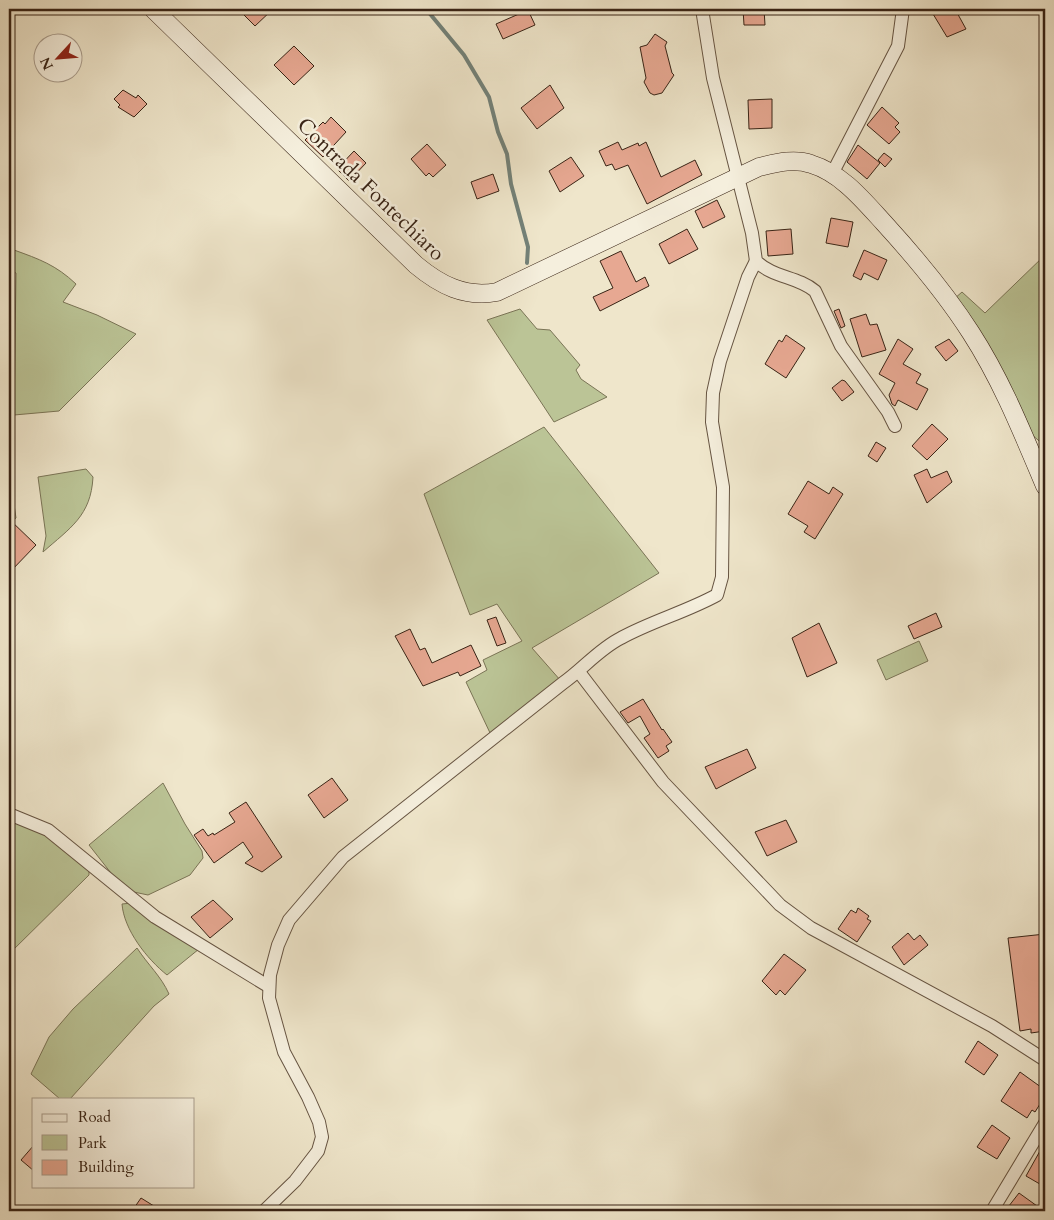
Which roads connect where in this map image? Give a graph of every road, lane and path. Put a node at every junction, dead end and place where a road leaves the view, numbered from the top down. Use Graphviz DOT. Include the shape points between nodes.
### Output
graph roads {
  1 [pos="152,9"];
  2 [pos="702,9"];
  3 [pos="903,9"];
  4 [pos="832,174"];
  5 [pos="737,176"];
  6 [pos="756,261"];
  7 [pos="895,426"];
  8 [pos="1045,486"];
  9 [pos="579,672"];
  10 [pos="9,814"];
  11 [pos="268,986"];
  12 [pos="1045,1060"];
  13 [pos="1045,1123"];
  14 [pos="264,1211"];
  15 [pos="992,1211"];
  1 -- 5 [label="main road, Contrada Fontechiaro" via="416,265 433,279 466,293 497,292"];
  2 -- 5 [label="street" via="713,78"];
  3 -- 4 [label="street" via="898,46"];
  4 -- 5 [label="main road, Contrada Fontechiaro" via="809,163 785,162"];
  4 -- 8 [label="main road, Contrada Fontechiaro" via="863,200 897,237 971,332 1008,401"];
  5 -- 6 [label="street"];
  6 -- 7 [label="street" via="772,273 815,290 842,346"];
  6 -- 9 [label="street" via="720,361 713,393 712,422 723,488 720,588 717,595 620,638"];
  9 -- 11 [label="street" via="343,857 289,920 278,945"];
  9 -- 12 [label="street" via="663,782 780,905 811,928 992,1026"];
  10 -- 11 [label="street" via="48,830 155,917"];
  11 -- 14 [label="street" via="284,1052 308,1097 322,1137 318,1151 295,1181"];
  13 -- 15 [label="street"];
}
